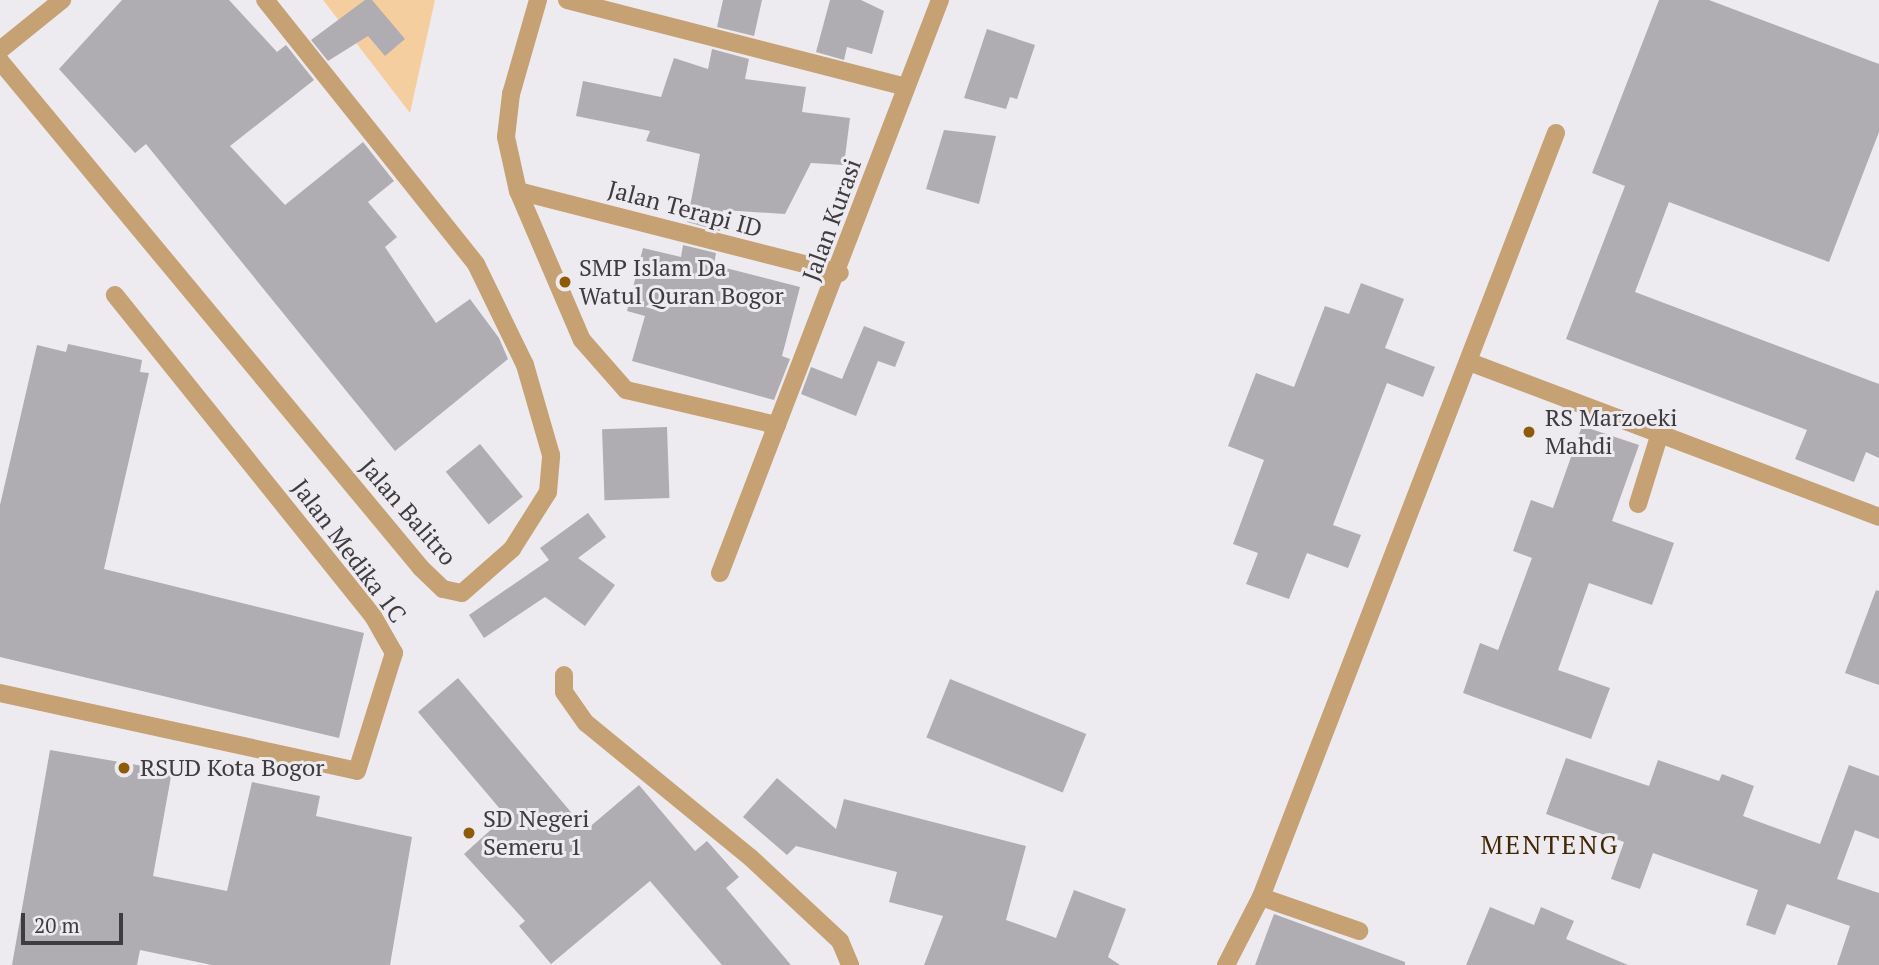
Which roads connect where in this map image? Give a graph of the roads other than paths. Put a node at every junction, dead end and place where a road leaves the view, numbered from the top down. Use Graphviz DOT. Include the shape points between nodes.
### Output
graph roads {
  1 [pos="62,0"];
  2 [pos="265,0"];
  3 [pos="538,0"];
  4 [pos="567,0"];
  5 [pos="940,0"];
  6 [pos="0,50"];
  7 [pos="0,61"];
  8 [pos="905,87"];
  9 [pos="1556,133"];
  10 [pos="518,191"];
  11 [pos="840,274"];
  12 [pos="115,295"];
  13 [pos="1472,363"];
  14 [pos="777,425"];
  15 [pos="1660,433"];
  16 [pos="1638,504"];
  17 [pos="1879,517"];
  18 [pos="720,573"];
  19 [pos="564,675"];
  20 [pos="0,693"];
  21 [pos="1261,897"];
  22 [pos="1359,931"];
  23 [pos="850,965"];
  24 [pos="1226,965"];
  1 -- 6 [label="street"];
  2 -- 7 [label="street, Jalan Balitro" via="476,264 525,365 551,456 548,492 512,549 462,593 443,589 421,568"];
  3 -- 10 [label="street" via="507,118"];
  4 -- 8 [label="street"];
  5 -- 8 [label="street, Jalan Kurasi"];
  8 -- 11 [label="street, Jalan Kurasi"];
  9 -- 13 [label="street"];
  10 -- 11 [label="street, Jalan Terapi ID"];
  10 -- 14 [label="street" via="582,340 611,380 642,396"];
  11 -- 14 [label="street, Jalan Kurasi"];
  12 -- 20 [label="street, Jalan Medika 1C" via="373,616 394,653 357,771"];
  13 -- 15 [label="street"];
  13 -- 21 [label="street"];
  14 -- 18 [label="street, Jalan Kurasi"];
  15 -- 16 [label="street"];
  15 -- 17 [label="street"];
  19 -- 23 [label="street" via="564,692 586,723 751,858 840,941"];
  21 -- 22 [label="street"];
  21 -- 24 [label="street"];
}
